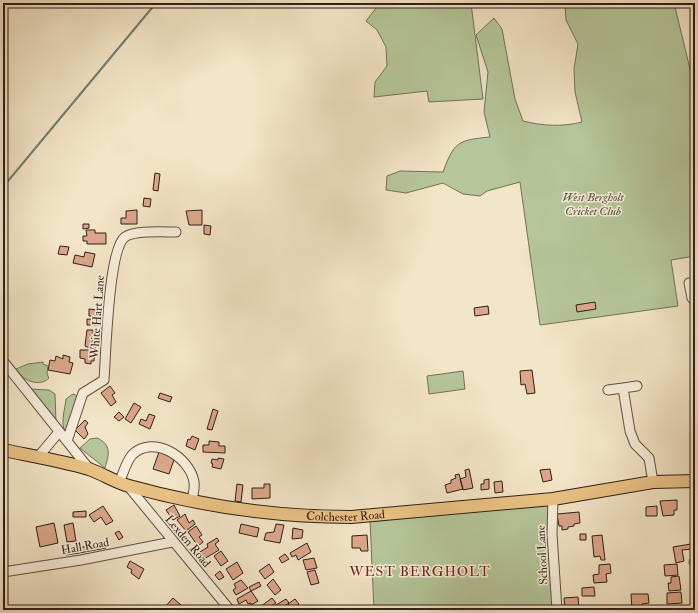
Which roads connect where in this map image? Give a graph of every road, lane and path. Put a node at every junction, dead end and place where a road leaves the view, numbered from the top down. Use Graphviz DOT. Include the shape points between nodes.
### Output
graph roads {
  1 [pos="176,232"];
  2 [pos="689,283"];
  3 [pos="695,301"];
  4 [pos="3,361"];
  5 [pos="637,386"];
  6 [pos="623,388"];
  7 [pos="608,390"];
  8 [pos="59,432"];
  9 [pos="67,441"];
  10 [pos="3,450"];
  11 [pos="38,457"];
  12 [pos="90,470"];
  13 [pos="695,480"];
  14 [pos="653,482"];
  15 [pos="124,485"];
  16 [pos="553,499"];
  17 [pos="192,500"];
  18 [pos="172,542"];
  19 [pos="3,572"];
  20 [pos="230,610"];
  21 [pos="557,610"];
  1 -- 9 [label="street, White Hart Lane" via="131,233 120,241 113,263 104,380 83,393"];
  2 -- 3 [label="street"];
  4 -- 8 [label="street"];
  5 -- 6 [label="street"];
  6 -- 7 [label="street"];
  6 -- 14 [label="street" via="630,431 635,444 649,458"];
  8 -- 9 [label="street"];
  8 -- 11 [label="street"];
  9 -- 12 [label="street"];
  10 -- 11 [label="main road, Colchester Road"];
  11 -- 12 [label="main road, Colchester Road"];
  12 -- 15 [label="main road, Colchester Road"];
  13 -- 14 [label="main road, Colchester Road"];
  14 -- 16 [label="main road, Colchester Road"];
  15 -- 17 [label="main road, Colchester Road"];
  15 -- 17 [label="street" via="132,455 145,449 157,448 172,452 184,463 194,481"];
  15 -- 18 [label="street, Lexden Road"];
  16 -- 17 [label="main road, Colchester Road" via="352,518 286,516"];
  16 -- 21 [label="street, School Lane" via="552,534"];
  18 -- 19 [label="street, Hall Road"];
  18 -- 20 [label="street, Lexden Road"];
}
